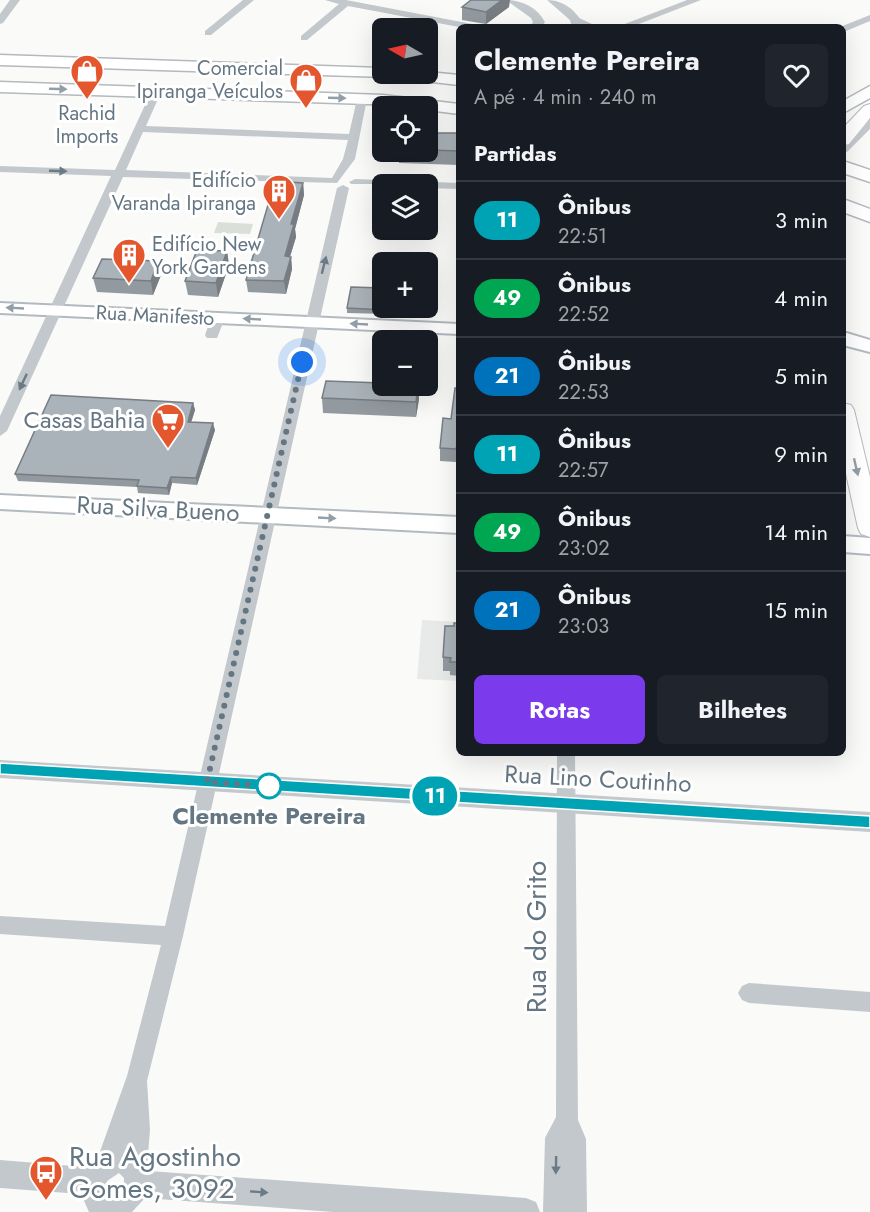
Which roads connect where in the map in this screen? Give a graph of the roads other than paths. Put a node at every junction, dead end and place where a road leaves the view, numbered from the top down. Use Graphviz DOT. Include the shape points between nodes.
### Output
graph roads {
  1 [pos="15,0"];
  2 [pos="249,0"];
  3 [pos="330,0"];
  4 [pos="511,0"];
  5 [pos="552,0"];
  6 [pos="696,0"];
  7 [pos="346,3"];
  8 [pos="870,18"];
  9 [pos="0,21"];
  10 [pos="576,23"];
  11 [pos="456,24"];
  12 [pos="538,24"];
  13 [pos="630,24"];
  14 [pos="846,28"];
  15 [pos="208,33"];
  16 [pos="304,38"];
  17 [pos="0,60"];
  18 [pos="372,73"];
  19 [pos="438,78"];
  20 [pos="456,80"];
  21 [pos="0,87"];
  22 [pos="870,91"];
  23 [pos="156,92"];
  24 [pos="362,99"];
  25 [pos="846,106"];
  26 [pos="456,109"];
  27 [pos="870,109"];
  28 [pos="139,129"];
  29 [pos="867,129"];
  30 [pos="354,136"];
  31 [pos="846,136"];
  32 [pos="846,147"];
  33 [pos="349,159"];
  34 [pos="846,168"];
  35 [pos="0,169"];
  36 [pos="118,173"];
  37 [pos="870,176"];
  38 [pos="354,180"];
  39 [pos="372,181"];
  40 [pos="338,182"];
  41 [pos="438,185"];
  42 [pos="456,186"];
  43 [pos="846,206"];
  44 [pos="870,216"];
  45 [pos="0,308"];
  46 [pos="56,310"];
  47 [pos="311,322"];
  48 [pos="456,329"];
  49 [pos="846,340"];
  50 [pos="870,346"];
  51 [pos="846,423"];
  52 [pos="0,431"];
  53 [pos="0,502"];
  54 [pos="269,514"];
  55 [pos="456,525"];
  56 [pos="870,528"];
  57 [pos="846,544"];
  58 [pos="870,546"];
  59 [pos="566,756"];
  60 [pos="0,769"];
  61 [pos="207,782"];
  62 [pos="566,804"];
  63 [pos="870,822"];
  64 [pos="0,925"];
  65 [pos="173,936"];
  66 [pos="749,993"];
  67 [pos="870,1002"];
  68 [pos="567,1120"];
  69 [pos="0,1174"];
  70 [pos="115,1190"];
  71 [pos="526,1212"];
  72 [pos="555,1212"];
  73 [pos="574,1212"];
  1 -- 9 [label="street"];
  2 -- 15 [label="street"];
  3 -- 7 [label="street"];
  4 -- 12 [label="street" via="536,16"];
  5 -- 10 [label="street"];
  6 -- 13 [label="street"];
  7 -- 11 [label="street"];
  7 -- 16 [label="street"];
  8 -- 14 [label="street"];
  17 -- 18 [label="highway"];
  19 -- 20 [label="highway"];
  21 -- 23 [label="highway, one-way"];
  22 -- 25 [label="highway"];
  23 -- 24 [label="highway, one-way"];
  23 -- 28 [label="street"];
  24 -- 26 [label="highway"];
  24 -- 30 [label="street"];
  27 -- 31 [label="main road"];
  28 -- 30 [label="street"];
  28 -- 36 [label="street"];
  29 -- 32 [label="street"];
  30 -- 33 [label="street"];
  33 -- 38 [label="street"];
  33 -- 40 [label="street"];
  34 -- 37 [label="highway"];
  35 -- 36 [label="street, one-way"];
  36 -- 40 [label="street"];
  36 -- 46 [label="street"];
  38 -- 39 [label="street"];
  38 -- 40 [label="street" via="353,185"];
  47 -- 40 [label="street, one-way"];
  41 -- 42 [label="street"];
  43 -- 44 [label="highway"];
  46 -- 45 [label="main road, Rua Manifesto, one-way"];
  47 -- 46 [label="main road, Rua Manifesto, one-way" via="215,326"];
  46 -- 52 [label="street, one-way"];
  48 -- 47 [label="main road, Rua Manifesto, one-way"];
  47 -- 54 [label="street"];
  49 -- 50 [label="main road"];
  51 -- 56 [label="main road, one-way"];
  53 -- 54 [label="main road, Rua Silva Bueno"];
  54 -- 55 [label="main road, Rua Silva Bueno, one-way"];
  54 -- 61 [label="street"];
  57 -- 58 [label="main road"];
  59 -- 62 [label="street, Rua do Grito"];
  60 -- 61 [label="street, Rua Lino Coutinho"];
  61 -- 62 [label="street, Rua Lino Coutinho"];
  61 -- 65 [label="street"];
  62 -- 63 [label="street, Rua Lino Coutinho"];
  62 -- 68 [label="street, Rua do Grito"];
  64 -- 65 [label="street"];
  65 -- 70 [label="street" via="138,1076 139,1130"];
  66 -- 67 [label="street"];
  68 -- 72 [label="street, Rua do Grito, one-way" via="556,1138"];
  68 -- 73 [label="street, Rua do Grito" via="575,1139"];
  69 -- 70 [label="street"];
  70 -- 71 [label="street, one-way"];
}
